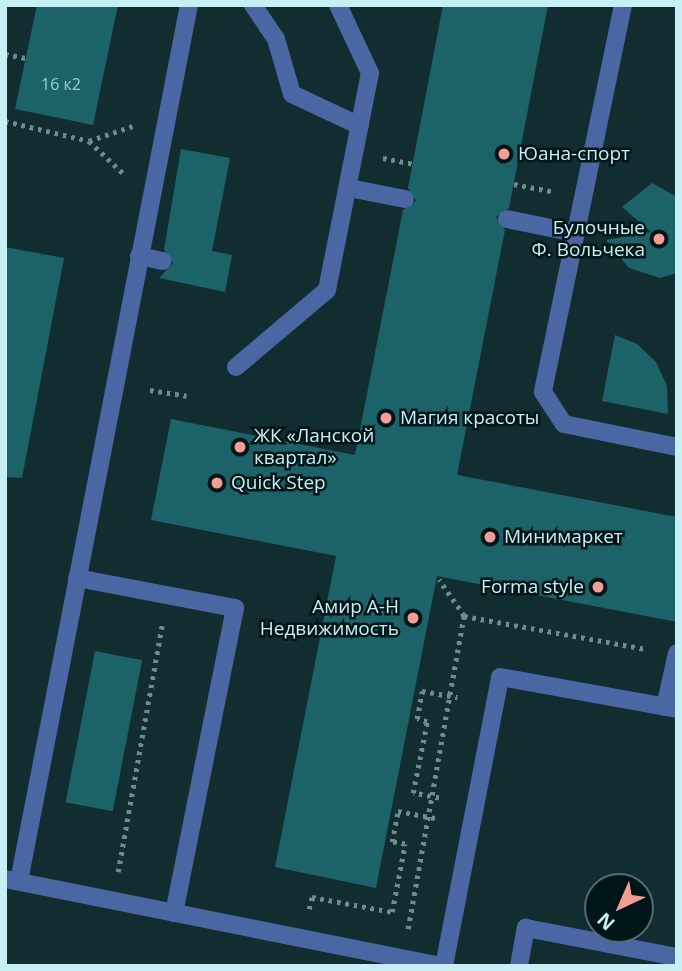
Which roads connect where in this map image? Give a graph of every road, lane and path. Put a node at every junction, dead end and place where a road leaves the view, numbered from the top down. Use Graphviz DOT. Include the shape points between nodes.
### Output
graph roads {
  1 [pos="189,5"];
  2 [pos="253,5"];
  3 [pos="338,5"];
  4 [pos="623,5"];
  5 [pos="5,54"];
  6 [pos="26,58"];
  7 [pos="167,115"];
  8 [pos="5,121"];
  9 [pos="360,127"];
  10 [pos="89,141"];
  11 [pos="514,184"];
  12 [pos="349,188"];
  13 [pos="583,198"];
  14 [pos="150,199"];
  15 [pos="405,199"];
  16 [pos="507,219"];
  17 [pos="576,233"];
  18 [pos="139,256"];
  19 [pos="162,261"];
  20 [pos="236,367"];
  21 [pos="150,390"];
  22 [pos="187,396"];
  23 [pos="677,447"];
  24 [pos="77,578"];
  25 [pos="439,580"];
  26 [pos="167,595"];
  27 [pos="464,617"];
  28 [pos="650,649"];
  29 [pos="677,653"];
  30 [pos="450,696"];
  31 [pos="457,697"];
  32 [pos="671,708"];
  33 [pos="432,796"];
  34 [pos="439,798"];
  35 [pos="429,817"];
  36 [pos="435,818"];
  37 [pos="12,880"];
  38 [pos="312,897"];
  39 [pos="113,900"];
  40 [pos="174,913"];
  41 [pos="409,928"];
  42 [pos="677,957"];
  43 [pos="443,966"];
  44 [pos="519,966"];
  1 -- 7 [label="lane"];
  2 -- 9 [label="lane" via="276,39 292,94"];
  3 -- 9 [label="lane" via="370,73"];
  4 -- 13 [label="lane"];
  5 -- 6 [label="path"];
  7 -- 10 [label="path"];
  7 -- 14 [label="lane"];
  8 -- 10 [label="path"];
  9 -- 12 [label="lane"];
  10 -- 14 [label="path"];
  11 -- 13 [label="path"];
  12 -- 15 [label="lane"];
  12 -- 20 [label="lane" via="327,290"];
  13 -- 17 [label="lane"];
  14 -- 18 [label="lane"];
  16 -- 17 [label="lane"];
  17 -- 23 [label="lane" via="543,392 564,424"];
  18 -- 19 [label="lane"];
  18 -- 24 [label="lane"];
  21 -- 22 [label="path"];
  24 -- 26 [label="lane"];
  24 -- 37 [label="lane"];
  25 -- 27 [label="path"];
  26 -- 39 [label="path"];
  26 -- 40 [label="lane" via="235,608"];
  27 -- 28 [label="path"];
  27 -- 30 [label="path"];
  29 -- 32 [label="lane"];
  30 -- 31 [label="path"];
  30 -- 33 [label="path"];
  30 -- 33 [label="path" via="422,691 417,719 427,722 413,793"];
  32 -- 43 [label="lane" via="500,677"];
  33 -- 34 [label="path"];
  33 -- 35 [label="path"];
  35 -- 36 [label="path"];
  35 -- 38 [label="path" via="398,811 392,842 405,844 392,912"];
  35 -- 41 [label="path"];
  37 -- 39 [label="lane"];
  39 -- 40 [label="lane"];
  40 -- 43 [label="lane"];
  42 -- 44 [label="lane" via="526,928"];
}
